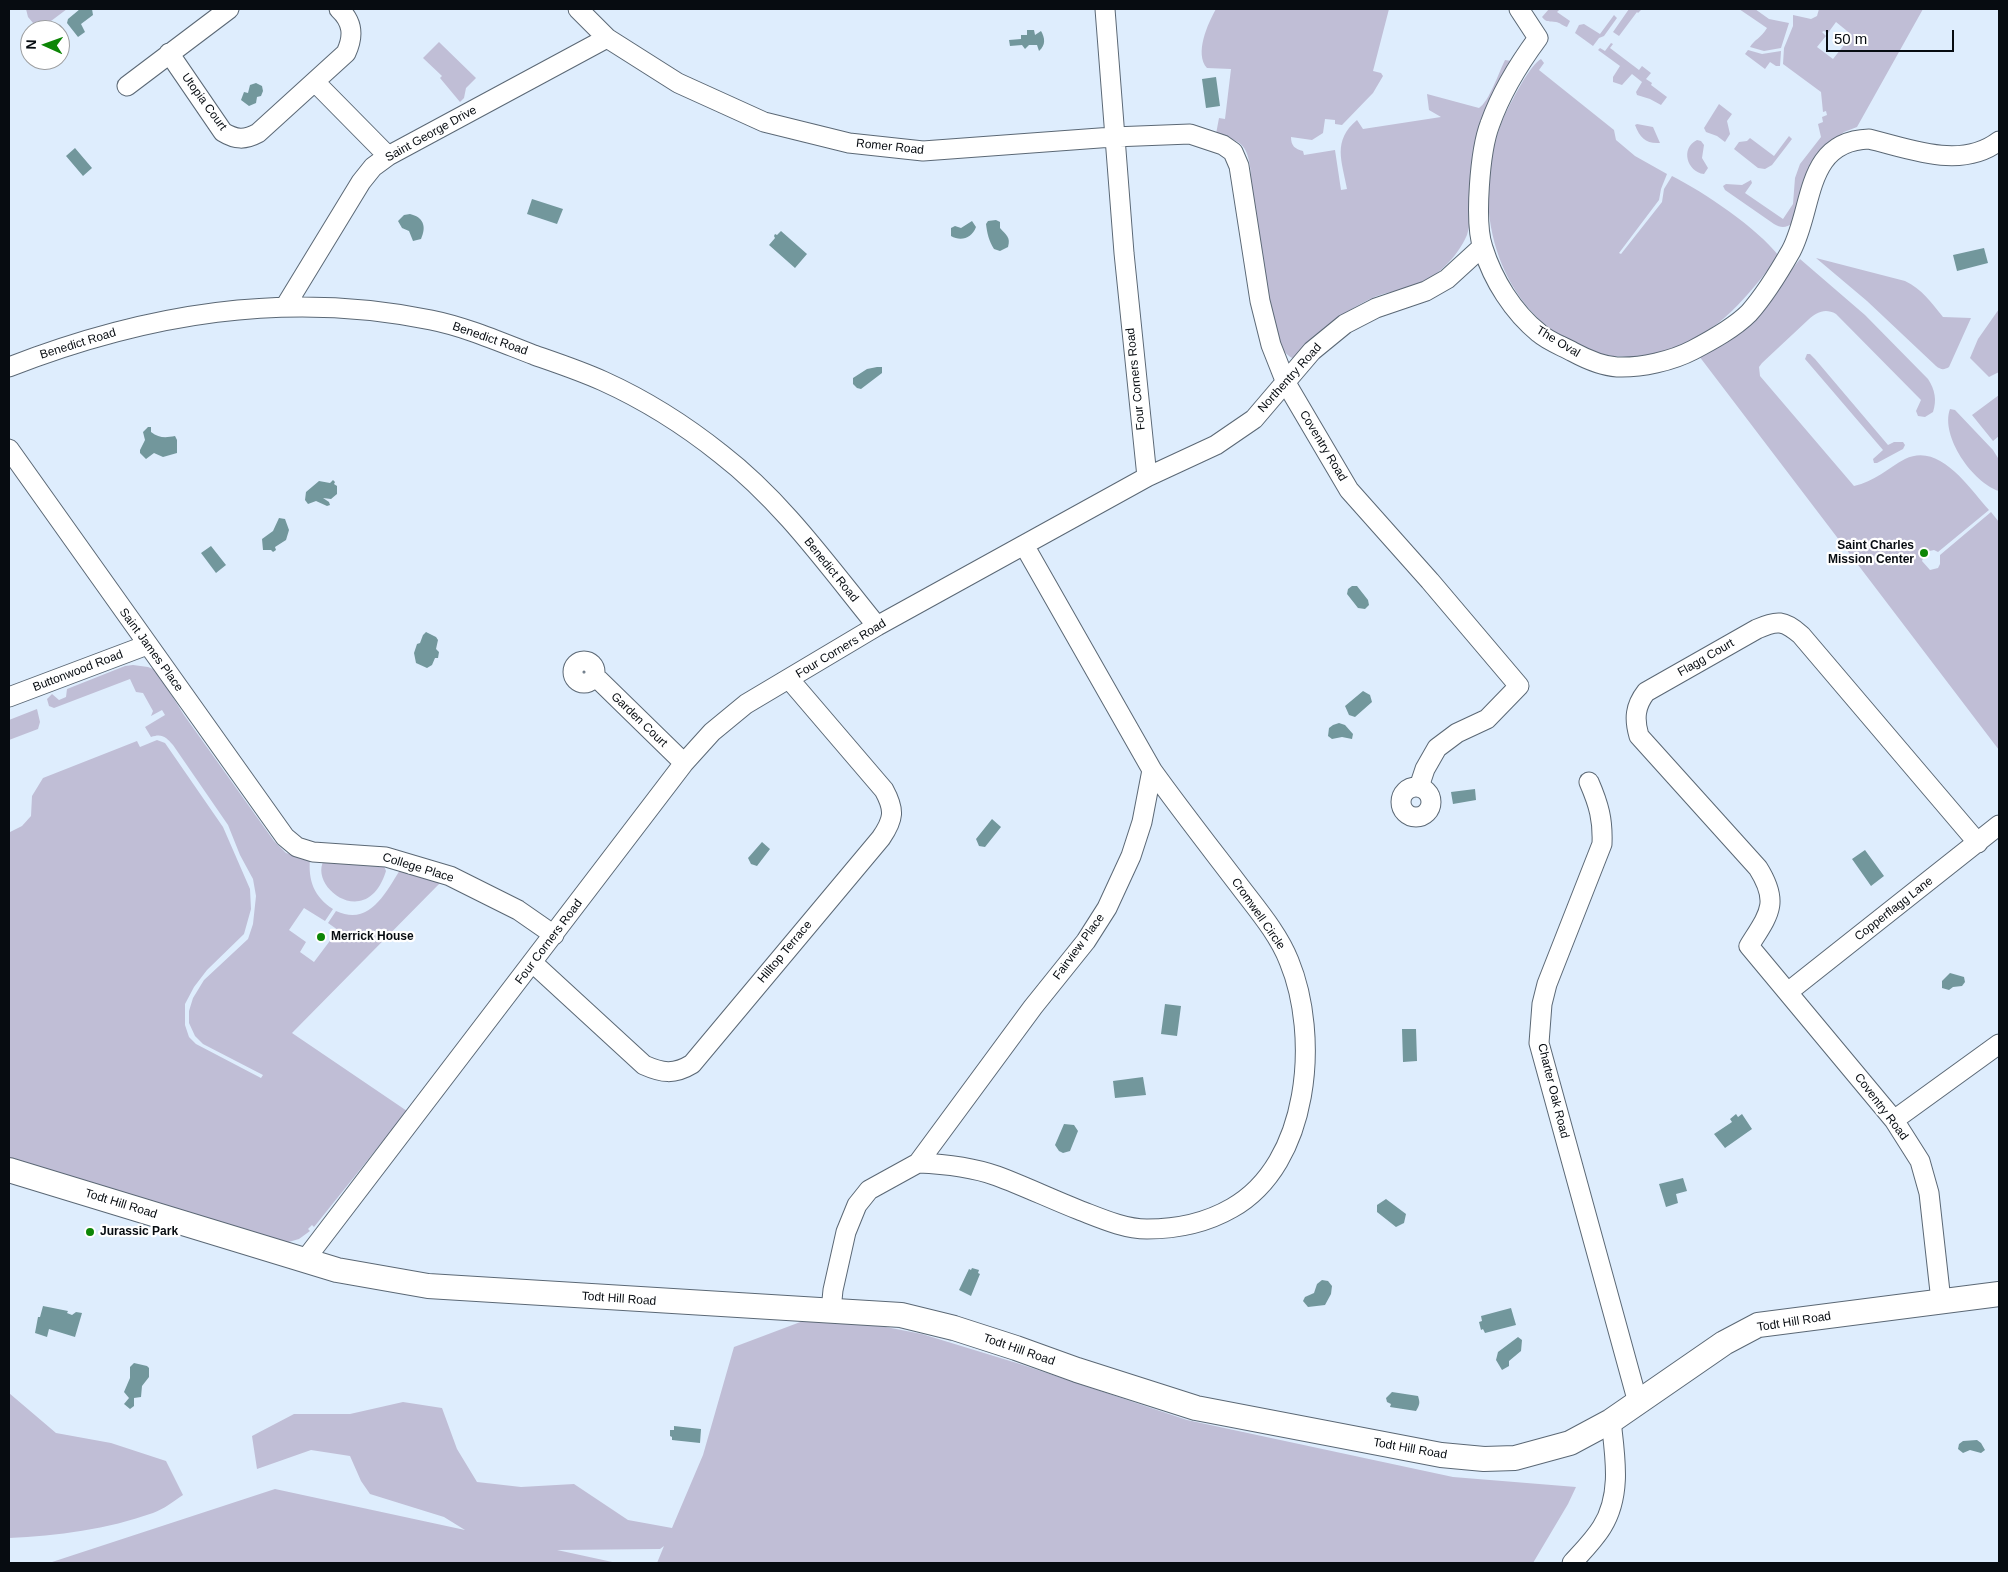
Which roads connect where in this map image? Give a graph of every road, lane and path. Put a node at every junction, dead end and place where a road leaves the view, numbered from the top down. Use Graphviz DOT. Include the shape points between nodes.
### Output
graph roads {
  1 [pos="229,9"];
  2 [pos="339,9"];
  3 [pos="578,9"];
  4 [pos="1105,9"];
  5 [pos="1519,9"];
  6 [pos="607,38"];
  7 [pos="170,53"];
  8 [pos="316,82"];
  9 [pos="126,86"];
  10 [pos="1114,137"];
  11 [pos="1999,141"];
  12 [pos="1233,152"];
  13 [pos="388,156"];
  14 [pos="1482,248"];
  15 [pos="286,305"];
  16 [pos="9,367"];
  17 [pos="1286,383"];
  18 [pos="9,449"];
  19 [pos="1147,477"];
  20 [pos="1024,545"];
  21 [pos="877,626"];
  22 [pos="147,645"];
  23 [pos="594,677"];
  24 [pos="789,679"];
  25 [pos="9,697"];
  26 [pos="684,764"];
  27 [pos="1152,770"];
  28 [pos="1589,782"];
  29 [pos="1419,787"];
  30 [pos="1999,825"];
  31 [pos="1978,843"];
  32 [pos="297,847"];
  33 [pos="554,935"];
  34 [pos="1750,946"];
  35 [pos="533,964"];
  36 [pos="1788,992"];
  37 [pos="1999,1044"];
  38 [pos="1894,1120"];
  39 [pos="918,1163"];
  40 [pos="9,1170"];
  41 [pos="304,1261"];
  42 [pos="1999,1294"];
  43 [pos="1941,1301"];
  44 [pos="831,1310"];
  45 [pos="1638,1403"];
  46 [pos="1612,1421"];
  47 [pos="1572,1563"];
  1 -- 7 [label="street"];
  2 -- 8 [label="street, Utopia Court" via="350,23 351,43 346,53"];
  3 -- 6 [label="street, Romer Road"];
  4 -- 10 [label="street, Four Corners Road"];
  5 -- 14 [label="street, The Oval" via="1538,38 1504,91 1489,126 1481,164 1479,212"];
  6 -- 10 [label="street, Romer Road" via="678,83 764,122 848,142 923,151"];
  6 -- 13 [label="street, Saint George Drive"];
  7 -- 8 [label="street, Utopia Court" via="223,132 239,139 258,133"];
  7 -- 9 [label="street"];
  8 -- 13 [label="street"];
  10 -- 12 [label="street, Romer Road" via="1190,134 1223,144"];
  10 -- 19 [label="street, Four Corners Road"];
  11 -- 14 [label="street, The Oval" via="1968,155 1945,157 1870,139 1838,146 1820,166 1792,249 1771,284 1748,313 1692,351 1645,365 1617,367 1584,358 1540,334 1522,317 1502,289"];
  12 -- 17 [label="street, Coventry Road" via="1239,166 1260,301 1271,345"];
  13 -- 15 [label="street, Saint George Drive" via="361,182"];
  14 -- 17 [label="street, Northentry Road" via="1447,278 1426,290 1368,311 1345,324 1312,351"];
  15 -- 16 [label="street, Benedict Road" via="209,312 141,325"];
  15 -- 21 [label="street, Benedict Road" via="375,311 431,320 604,381 644,402 721,454 759,487"];
  17 -- 19 [label="street, Northentry Road" via="1254,418 1216,445"];
  17 -- 29 [label="street, Coventry Road" via="1349,490 1430,580 1518,686 1487,719 1457,733 1437,748"];
  18 -- 22 [label="street, Saint James Place"];
  19 -- 20 [label="street, Four Corners Road"];
  20 -- 21 [label="street, Four Corners Road"];
  20 -- 27 [label="street"];
  21 -- 24 [label="street, Four Corners Road"];
  22 -- 25 [label="street, Buttonwood Road"];
  22 -- 32 [label="street, Saint James Place" via="285,837"];
  23 -- 26 [label="street, Garden Court"];
  24 -- 26 [label="street, Four Corners Road" via="746,704 712,732"];
  24 -- 35 [label="street, Hilltop Terrace" via="884,790 891,803 889,826 692,1064 670,1073 644,1065"];
  26 -- 33 [label="street, Four Corners Road"];
  27 -- 39 [label="street, Fairview Place" via="1142,822 1131,856 1107,908 1086,941 1033,1006"];
  27 -- 39 [label="street, Cromwell Circle" via="1268,924 1289,959 1305,1020 1306,1053 1303,1093 1282,1154 1262,1181 1233,1208 1183,1226 1144,1229 1106,1221 995,1175 969,1168"];
  28 -- 45 [label="street, Charter Oak Road" via="1598,804 1602,844 1547,984 1539,1043"];
  30 -- 31 [label="street, Copperflagg Lane"];
  31 -- 34 [label="street, Flagg Court" via="1801,635 1790,625 1780,622 1756,629 1646,692 1638,702 1636,714 1639,736 1758,868 1765,880 1770,892 1768,915"];
  31 -- 36 [label="street, Copperflagg Lane"];
  32 -- 33 [label="street, College Place" via="313,852 386,857 450,876 518,910"];
  33 -- 35 [label="street, Four Corners Road"];
  34 -- 36 [label="street, Coventry Road"];
  35 -- 41 [label="street, Four Corners Road"];
  36 -- 38 [label="street, Coventry Road"];
  37 -- 38 [label="street"];
  38 -- 43 [label="street, Coventry Road" via="1920,1162 1929,1193"];
  39 -- 44 [label="street, Fairview Place" via="869,1190 857,1205 846,1232"];
  40 -- 41 [label="street, Todt Hill Road"];
  41 -- 44 [label="street, Todt Hill Road" via="428,1286"];
  42 -- 43 [label="street, Todt Hill Road"];
  43 -- 45 [label="street, Todt Hill Road" via="1758,1325 1724,1343"];
  44 -- 46 [label="street, Todt Hill Road" via="901,1315 954,1328 1196,1408 1441,1455 1515,1458 1570,1443"];
  45 -- 46 [label="street, Todt Hill Road"];
  46 -- 47 [label="street" via="1616,1473 1613,1501 1602,1527"];
}
